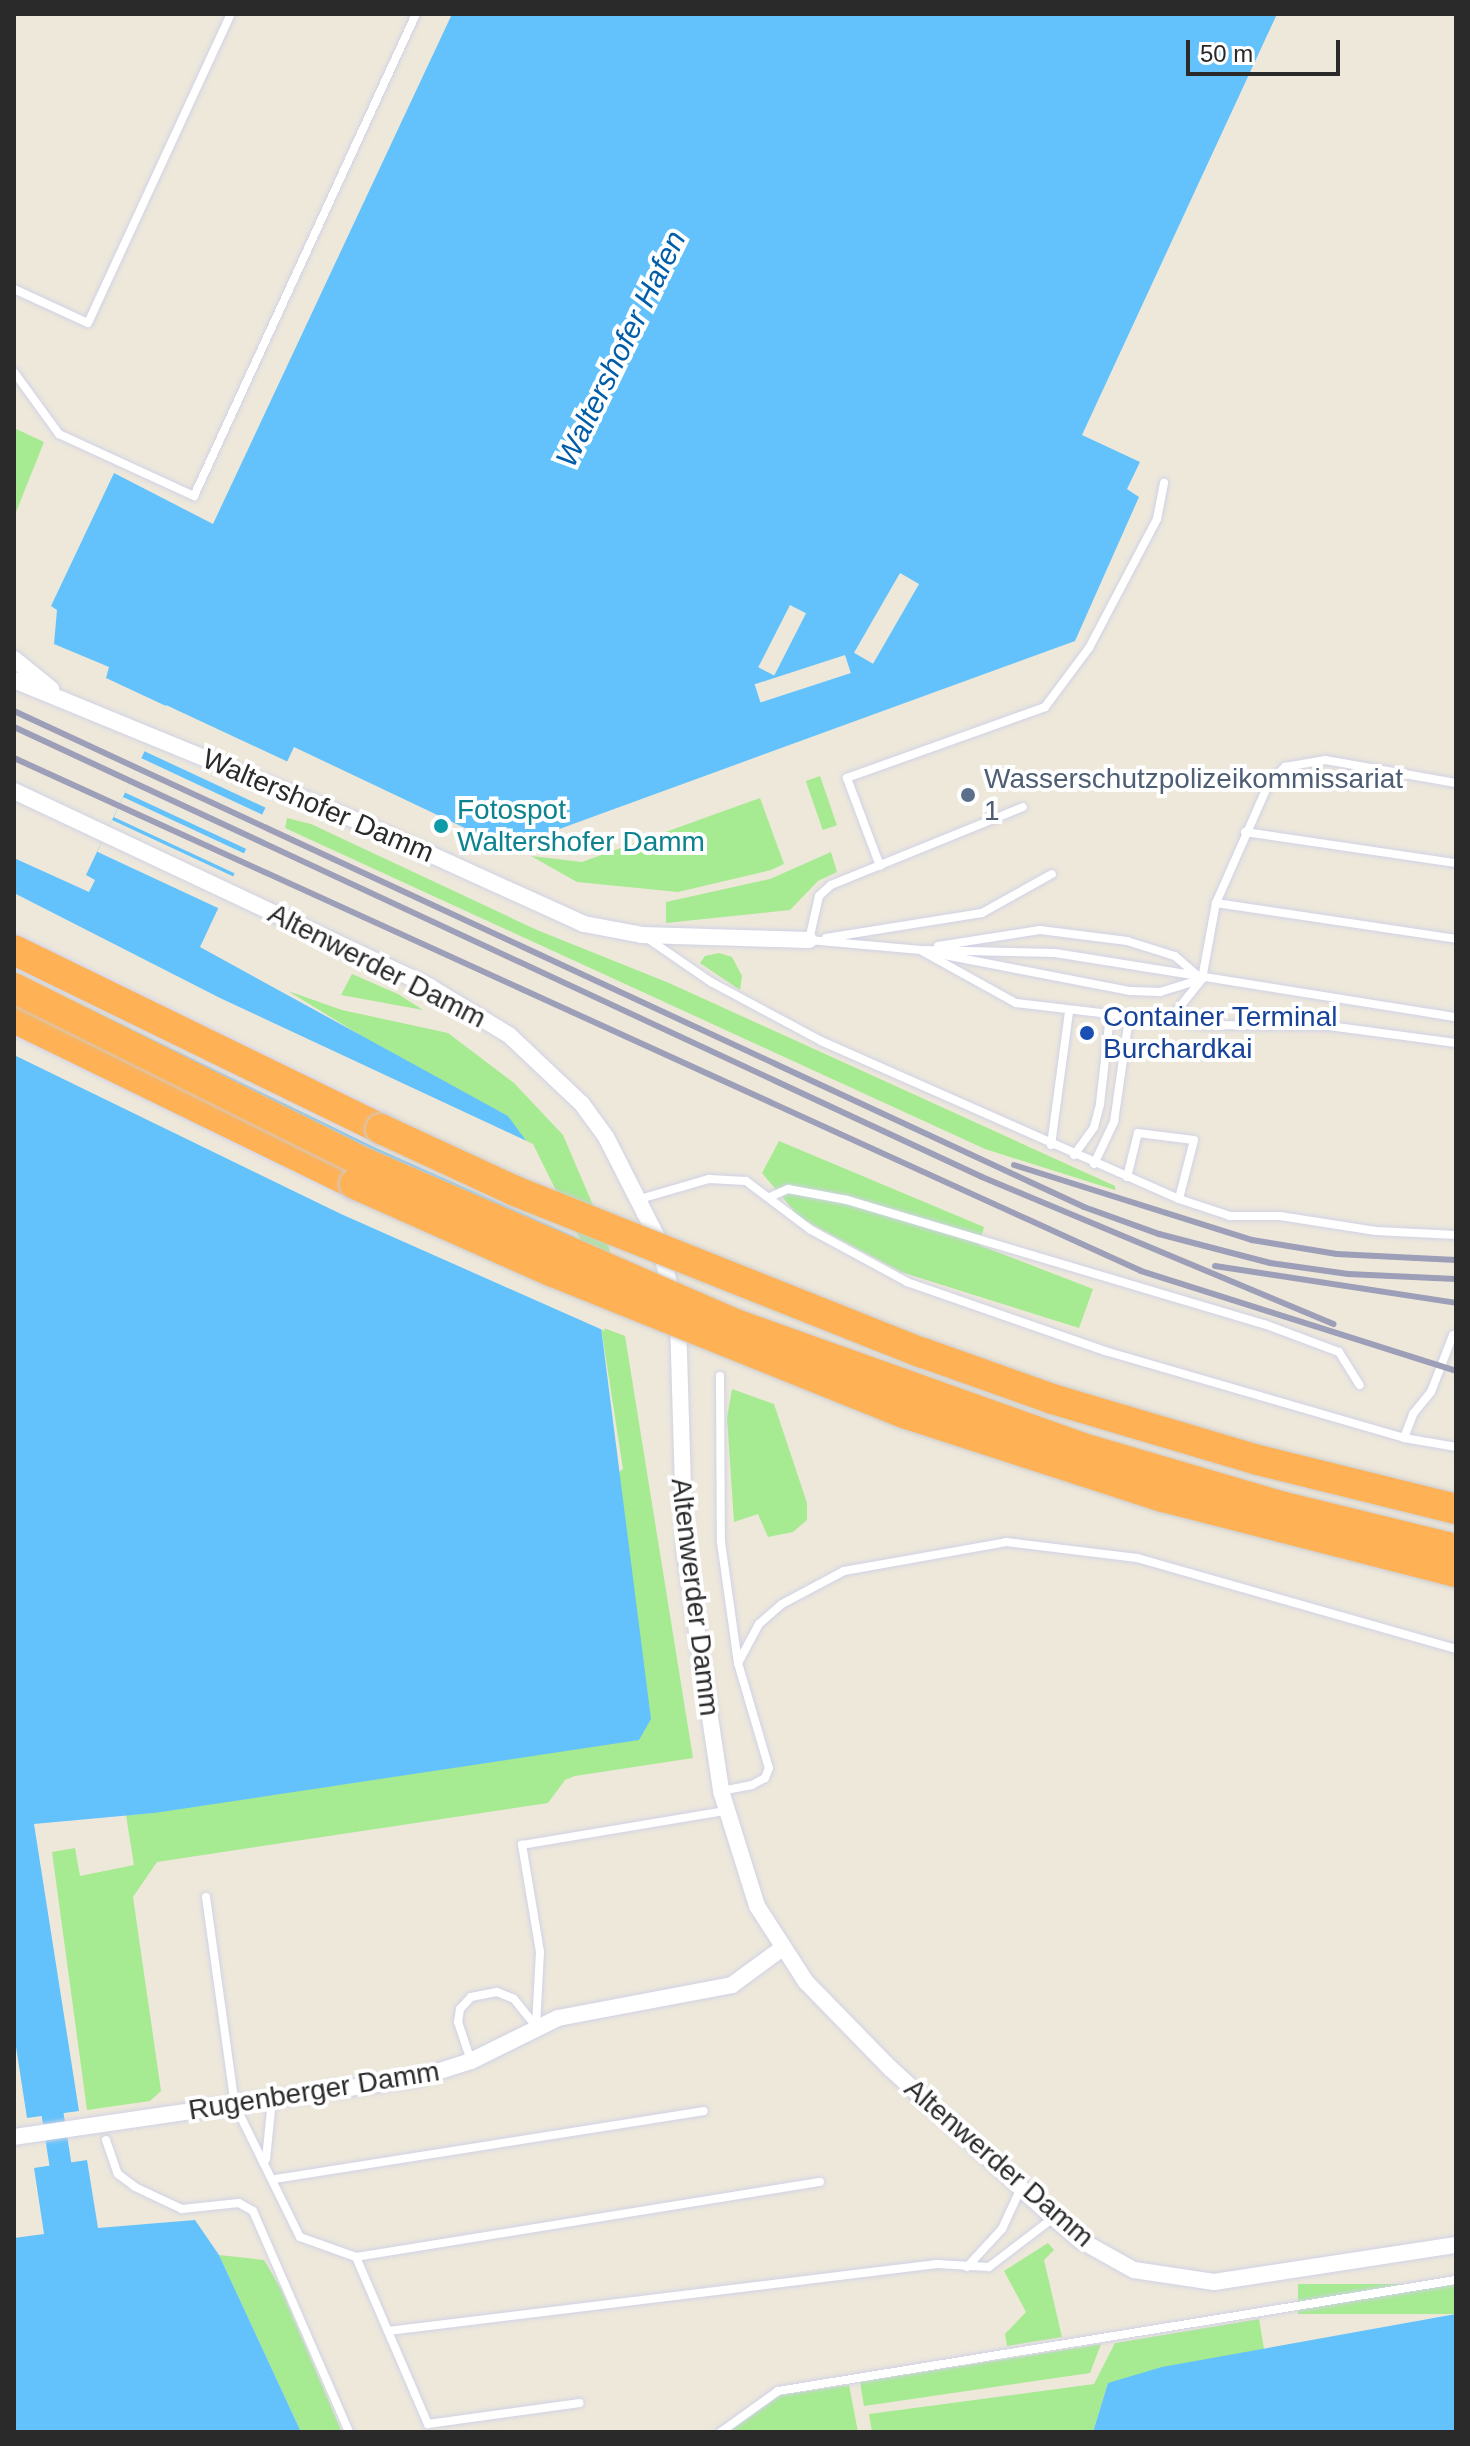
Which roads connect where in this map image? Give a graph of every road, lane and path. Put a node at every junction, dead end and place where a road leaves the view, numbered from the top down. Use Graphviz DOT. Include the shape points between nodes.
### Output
graph roads {
  1 [pos="231,14"];
  2 [pos="416,14"];
  3 [pos="14,289"];
  4 [pos="14,372"];
  5 [pos="1164,483"];
  6 [pos="14,659"];
  7 [pos="14,680"];
  8 [pos="62,698"];
  9 [pos="1456,783"];
  10 [pos="14,791"];
  11 [pos="1023,807"];
  12 [pos="1245,832"];
  13 [pos="1456,863"];
  14 [pos="880,866"];
  15 [pos="1052,874"];
  16 [pos="1216,903"];
  17 [pos="642,935"];
  18 [pos="1456,939"];
  19 [pos="809,940"];
  20 [pos="14,950"];
  21 [pos="921,950"];
  22 [pos="1202,979"];
  23 [pos="14,988"];
  24 [pos="1069,1011"];
  25 [pos="1110,1016"];
  26 [pos="1456,1017"];
  27 [pos="14,1018"];
  28 [pos="1129,1018"];
  29 [pos="1160,1021"];
  30 [pos="1456,1043"];
  31 [pos="1051,1145"];
  32 [pos="1074,1155"];
  33 [pos="1094,1164"];
  34 [pos="1127,1177"];
  35 [pos="770,1197"];
  36 [pos="640,1199"];
  37 [pos="1179,1199"];
  38 [pos="1456,1235"];
  39 [pos="1453,1335"];
  40 [pos="720,1376"];
  41 [pos="1360,1385"];
  42 [pos="1404,1438"];
  43 [pos="1456,1447"];
  44 [pos="1456,1509"];
  45 [pos="1456,1549"];
  46 [pos="1456,1572"];
  47 [pos="1456,1649"];
  48 [pos="738,1663"];
  49 [pos="721,1791"];
  50 [pos="726,1811"];
  51 [pos="206,1897"];
  52 [pos="781,1949"];
  53 [pos="536,2026"];
  54 [pos="471,2061"];
  55 [pos="272,2100"];
  56 [pos="235,2105"];
  57 [pos="704,2111"];
  58 [pos="14,2137"];
  59 [pos="106,2140"];
  60 [pos="266,2160"];
  61 [pos="275,2179"];
  62 [pos="820,2182"];
  63 [pos="1021,2188"];
  64 [pos="1054,2218"];
  65 [pos="1456,2245"];
  66 [pos="356,2257"];
  67 [pos="967,2268"];
  68 [pos="1456,2280"];
  69 [pos="388,2331"];
  70 [pos="580,2403"];
  71 [pos="349,2432"];
  72 [pos="721,2432"];
  1 -- 3 [label="lane" via="88,323"];
  2 -- 4 [label="lane" via="194,496 59,434"];
  5 -- 14 [label="lane" via="1157,519 1089,648 1045,707 847,778"];
  6 -- 8 [label="street, Waltershofer Damm"];
  7 -- 8 [label="street, Waltershofer Damm"];
  8 -- 17 [label="street, Waltershofer Damm" via="584,924"];
  9 -- 12 [label="lane" via="1302,760 1269,783"];
  10 -- 36 [label="street, Altenwerder Damm" via="451,998 509,1035 582,1104"];
  11 -- 14 [label="lane"];
  12 -- 13 [label="lane"];
  12 -- 16 [label="lane"];
  14 -- 19 [label="lane" via="824,890"];
  15 -- 19 [label="lane" via="995,907 957,920"];
  16 -- 18 [label="lane"];
  16 -- 22 [label="lane"];
  17 -- 19 [label="street, Waltershofer Damm"];
  17 -- 31 [label="lane" via="711,982 821,1041"];
  19 -- 21 [label="lane"];
  20 -- 44 [label="highway, bridge" via="464,1168 767,1295 1052,1399 1258,1460"];
  21 -- 22 [label="lane" via="1055,953"];
  21 -- 22 [label="lane" via="1046,979 1130,991 1160,992"];
  21 -- 22 [label="lane" via="1040,930 1127,941 1175,956"];
  21 -- 24 [label="lane" via="1016,1003"];
  22 -- 26 [label="lane"];
  22 -- 29 [label="lane" via="1174,1014"];
  23 -- 45 [label="highway, bridge" via="365,1163 738,1325 1080,1447 1284,1507"];
  24 -- 25 [label="lane"];
  24 -- 31 [label="lane"];
  25 -- 28 [label="lane"];
  25 -- 32 [label="lane" via="1100,1104 1094,1127"];
  27 -- 46 [label="highway, bridge" via="383,1197 875,1402 1163,1497"];
  28 -- 29 [label="lane"];
  28 -- 33 [label="lane" via="1114,1122"];
  29 -- 30 [label="lane" via="1329,1026"];
  31 -- 32 [label="lane"];
  32 -- 33 [label="lane"];
  33 -- 34 [label="lane"];
  34 -- 37 [label="lane"];
  34 -- 37 [label="lane" via="1138,1133 1194,1140"];
  35 -- 36 [label="lane" via="732,1177"];
  35 -- 41 [label="lane" via="788,1189 847,1200 1264,1324 1339,1352"];
  35 -- 42 [label="lane" via="811,1230 907,1282 1105,1351"];
  36 -- 49 [label="street, Altenwerder Damm" via="666,1266 680,1327 680,1506"];
  37 -- 38 [label="lane" via="1230,1216 1280,1216 1376,1231"];
  39 -- 42 [label="lane" via="1431,1392 1413,1414"];
  40 -- 48 [label="lane" via="721,1542"];
  42 -- 43 [label="lane"];
  47 -- 48 [label="lane" via="1137,1558 1006,1542 844,1571 771,1614"];
  48 -- 49 [label="lane" via="769,1768 765,1778 752,1785"];
  49 -- 50 [label="street, Altenwerder Damm"];
  50 -- 52 [label="street, Altenwerder Damm" via="742,1868"];
  50 -- 53 [label="lane" via="522,1845 540,1952"];
  51 -- 56 [label="lane"];
  52 -- 53 [label="street, Rugenberger Damm" via="732,1985"];
  52 -- 63 [label="street, Altenwerder Damm" via="846,2026"];
  53 -- 54 [label="street, Rugenberger Damm"];
  53 -- 54 [label="lane" via="514,1999 497,1992 471,1997 460,2009 458,2022"];
  54 -- 55 [label="street, Rugenberger Damm" via="418,2078"];
  55 -- 56 [label="street, Rugenberger Damm"];
  55 -- 60 [label="lane"];
  56 -- 58 [label="street, Rugenberger Damm"];
  56 -- 60 [label="lane"];
  57 -- 61 [label="lane"];
  59 -- 71 [label="lane" via="118,2174 135,2187 182,2209 239,2203 253,2211"];
  60 -- 61 [label="lane"];
  61 -- 66 [label="lane" via="300,2237"];
  62 -- 66 [label="lane"];
  63 -- 64 [label="street, Altenwerder Damm"];
  63 -- 67 [label="lane" via="1002,2229"];
  64 -- 65 [label="street, Altenwerder Damm" via="1123,2264 1184,2280 1261,2278"];
  64 -- 67 [label="lane" via="989,2267"];
  66 -- 69 [label="lane"];
  67 -- 69 [label="lane" via="937,2264"];
  68 -- 72 [label="lane" via="778,2391"];
  69 -- 70 [label="lane" via="428,2424"];
}
